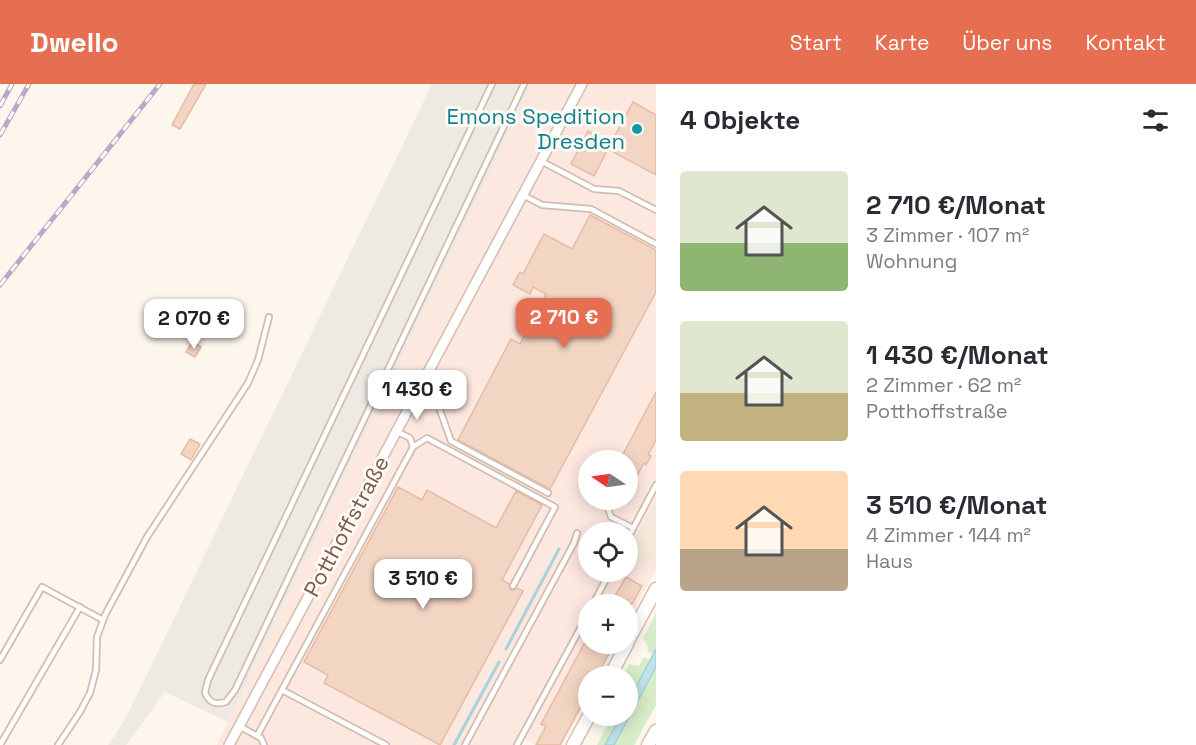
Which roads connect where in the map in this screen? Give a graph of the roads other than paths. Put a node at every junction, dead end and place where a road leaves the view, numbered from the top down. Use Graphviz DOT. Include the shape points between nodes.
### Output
graph roads {
  1 [pos="492,84"];
  2 [pos="524,84"];
  3 [pos="582,84"];
  4 [pos="541,161"];
  5 [pos="523,195"];
  6 [pos="656,210"];
  7 [pos="656,244"];
  8 [pos="269,316"];
  9 [pos="418,390"];
  10 [pos="396,431"];
  11 [pos="413,447"];
  12 [pos="656,485"];
  13 [pos="548,493"];
  14 [pos="609,510"];
  15 [pos="621,522"];
  16 [pos="636,522"];
  17 [pos="577,533"];
  18 [pos="513,586"];
  19 [pos="656,589"];
  20 [pos="80,607"];
  21 [pos="103,620"];
  22 [pos="638,623"];
  23 [pos="578,638"];
  24 [pos="0,660"];
  25 [pos="282,690"];
  26 [pos="239,726"];
  27 [pos="583,726"];
  28 [pos="656,731"];
  29 [pos="257,736"];
  30 [pos="0,745"];
  31 [pos="58,745"];
  32 [pos="229,745"];
  33 [pos="264,745"];
  34 [pos="386,745"];
  35 [pos="465,745"];
  36 [pos="517,745"];
  37 [pos="573,745"];
  38 [pos="648,745"];
  1 -- 2 [label="lane" via="208,680 205,693 209,701 226,702 235,690"];
  3 -- 4 [label="street, Potthoffstraße"];
  4 -- 5 [label="street, Potthoffstraße"];
  4 -- 6 [label="lane" via="594,189 619,191"];
  5 -- 7 [label="lane" via="542,205 591,209"];
  5 -- 9 [label="street, Potthoffstraße"];
  8 -- 21 [label="lane" via="248,383 147,537"];
  9 -- 10 [label="street, Potthoffstraße"];
  9 -- 13 [label="lane" via="436,399 451,441"];
  10 -- 11 [label="lane" via="410,438"];
  10 -- 26 [label="street, Potthoffstraße"];
  11 -- 18 [label="lane" via="427,438 555,507"];
  11 -- 25 [label="lane"];
  12 -- 16 [label="lane"];
  14 -- 15 [label="lane" via="611,517"];
  17 -- 35 [label="lane"];
  19 -- 22 [label="main road"];
  20 -- 21 [label="lane"];
  20 -- 24 [label="lane" via="42,587"];
  20 -- 30 [label="lane"];
  21 -- 31 [label="lane" via="90,693"];
  23 -- 36 [label="lane"];
  25 -- 29 [label="lane"];
  25 -- 34 [label="lane"];
  26 -- 29 [label="lane"];
  26 -- 32 [label="street, Potthoffstraße"];
  27 -- 37 [label="main road"];
  28 -- 38 [label="main road"];
  29 -- 33 [label="lane"];
}
